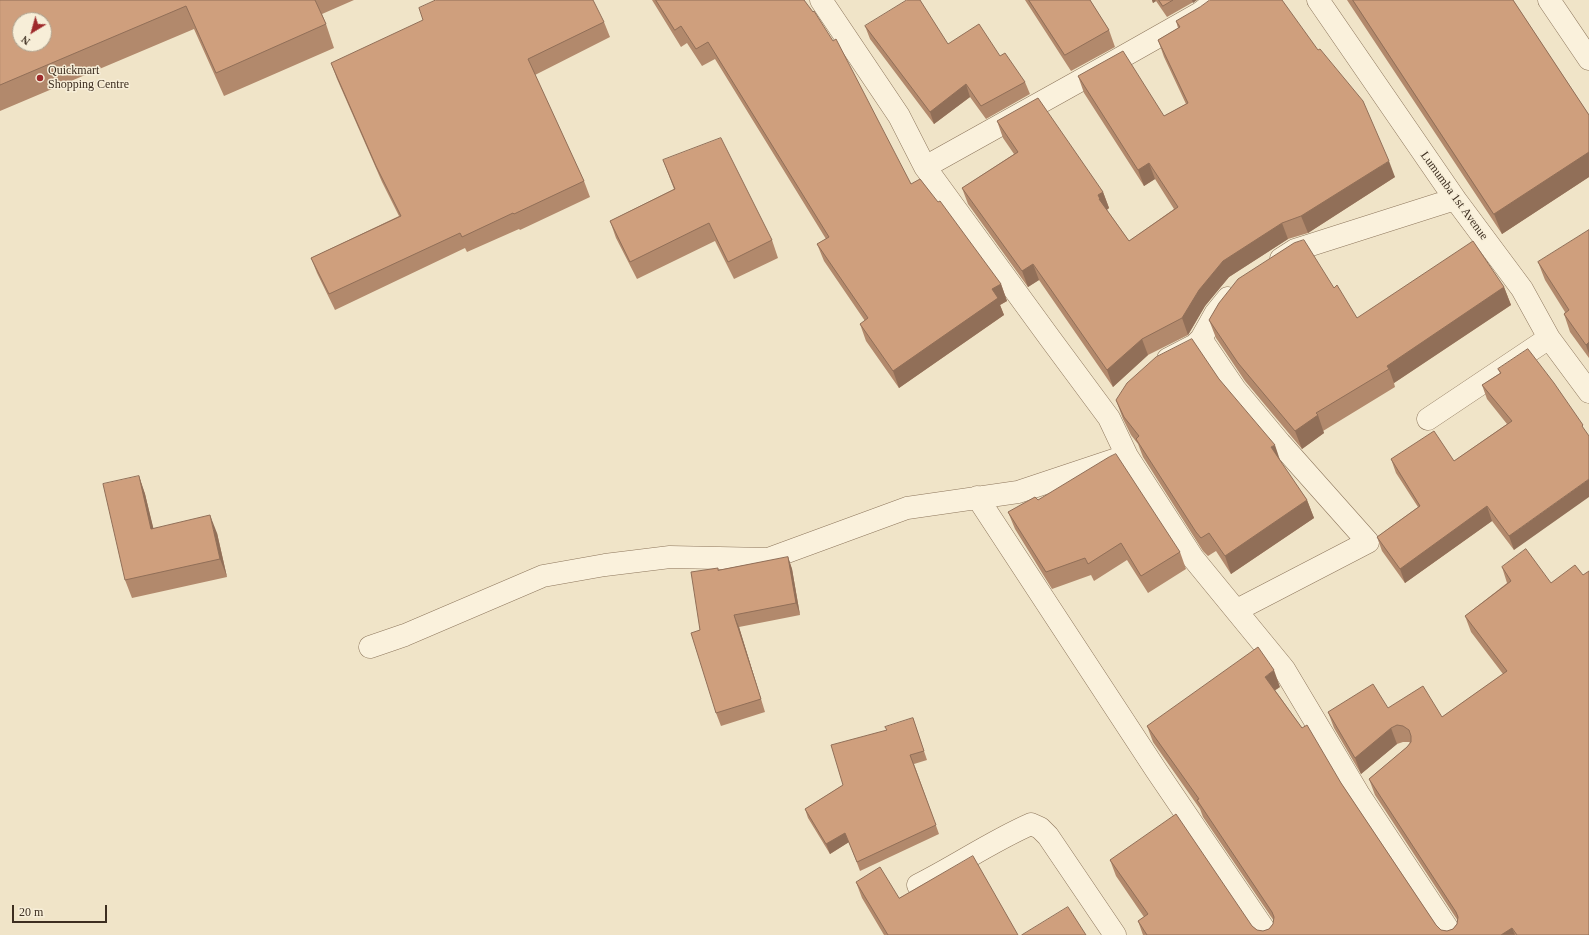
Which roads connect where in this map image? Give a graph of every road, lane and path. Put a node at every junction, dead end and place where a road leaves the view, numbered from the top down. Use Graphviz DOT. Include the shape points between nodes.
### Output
graph roads {
  1 [pos="821,0"];
  2 [pos="1217,0"];
  3 [pos="1318,0"];
  4 [pos="1549,0"];
  5 [pos="1589,59"];
  6 [pos="925,167"];
  7 [pos="1455,199"];
  8 [pos="1262,271"];
  9 [pos="1243,284"];
  10 [pos="1550,338"];
  11 [pos="1201,339"];
  12 [pos="1151,370"];
  13 [pos="1589,392"];
  14 [pos="1120,399"];
  15 [pos="1109,418"];
  16 [pos="1428,419"];
  17 [pos="1127,456"];
  18 [pos="977,498"];
  19 [pos="1237,610"];
  20 [pos="370,647"];
  21 [pos="1376,778"];
  22 [pos="1358,793"];
  23 [pos="918,885"];
  24 [pos="1115,935"];
  25 [pos="1268,935"];
  26 [pos="1452,935"];
  1 -- 6 [label="street" via="900,116"];
  2 -- 6 [label="street" via="1200,13"];
  3 -- 7 [label="street, Lumumba 1st Avenue"];
  4 -- 5 [label="street"];
  6 -- 15 [label="street"];
  7 -- 8 [label="street" via="1295,250"];
  7 -- 10 [label="street, Lumumba 1st Avenue" via="1522,289"];
  9 -- 11 [label="street" via="1236,288 1215,314"];
  10 -- 13 [label="street, Lumumba 1st Avenue"];
  10 -- 16 [label="street"];
  11 -- 12 [label="street"];
  11 -- 19 [label="street" via="1235,389 1368,542"];
  14 -- 15 [label="street"];
  15 -- 17 [label="street"];
  17 -- 18 [label="street" via="1018,492"];
  17 -- 19 [label="street" via="1193,558"];
  18 -- 20 [label="street" via="907,508 768,560 670,557 543,576"];
  18 -- 25 [label="street"];
  19 -- 22 [label="street" via="1284,669"];
  21 -- 22 [label="street"];
  22 -- 26 [label="street"];
  23 -- 24 [label="street" via="1030,824 1040,828 1048,836"];
}
